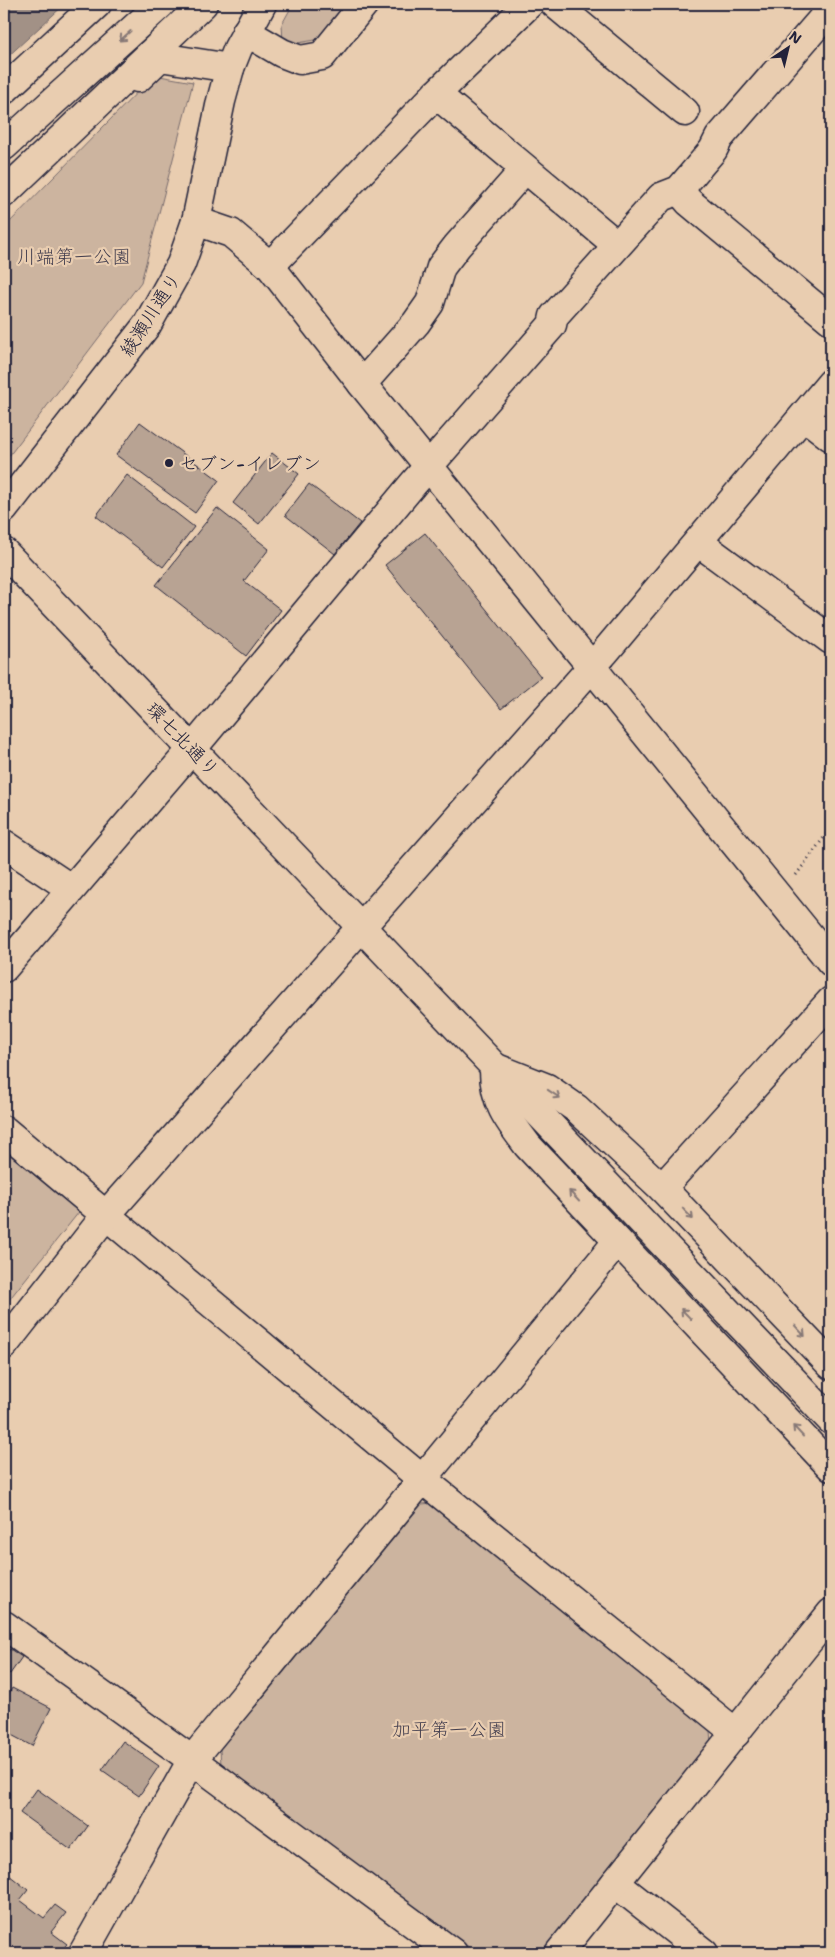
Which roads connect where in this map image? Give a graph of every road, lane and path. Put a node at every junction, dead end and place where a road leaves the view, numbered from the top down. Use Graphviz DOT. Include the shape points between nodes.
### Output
graph roads {
  1 [pos="97,4"];
  2 [pos="161,4"];
  3 [pos="202,4"];
  4 [pos="262,4"];
  5 [pos="364,4"];
  6 [pos="529,4"];
  7 [pos="555,4"];
  8 [pos="826,11"];
  9 [pos="246,32"];
  10 [pos="230,68"];
  11 [pos="4,90"];
  12 [pos="436,94"];
  13 [pos="685,112"];
  14 [pos="4,146"];
  15 [pos="525,169"];
  16 [pos="4,194"];
  17 [pos="684,196"];
  18 [pos="4,206"];
  19 [pos="196,221"];
  20 [pos="613,241"];
  21 [pos="270,266"];
  22 [pos="831,320"];
  23 [pos="831,383"];
  24 [pos="362,384"];
  25 [pos="804,416"];
  26 [pos="831,437"];
  27 [pos="429,467"];
  28 [pos="4,510"];
  29 [pos="698,542"];
  30 [pos="4,552"];
  31 [pos="831,640"];
  32 [pos="592,668"];
  33 [pos="193,748"];
  34 [pos="831,828"];
  35 [pos="4,844"];
  36 [pos="791,882"];
  37 [pos="70,888"];
  38 [pos="361,927"];
  39 [pos="831,962"];
  40 [pos="4,968"];
  41 [pos="831,1002"];
  42 [pos="494,1067"];
  43 [pos="4,1130"];
  44 [pos="662,1188"];
  45 [pos="106,1215"];
  46 [pos="617,1242"];
  47 [pos="4,1344"];
  48 [pos="831,1365"];
  49 [pos="831,1420"];
  50 [pos="831,1467"];
  51 [pos="422,1479"];
  52 [pos="831,1613"];
  53 [pos="4,1625"];
  54 [pos="736,1733"];
  55 [pos="192,1760"];
  56 [pos="615,1883"];
  57 [pos="84,1953"];
  58 [pos="453,1953"];
  59 [pos="559,1953"];
  60 [pos="704,1953"];
  1 -- 11 [label="main road"];
  2 -- 14 [label="main road, one-way"];
  3 -- 16 [label="main road"];
  4 -- 9 [label="main road, 綾瀬川通り"];
  5 -- 9 [label="main road" via="322,56 300,60"];
  6 -- 12 [label="main road"];
  7 -- 13 [label="main road"];
  8 -- 17 [label="main road" via="719,138"];
  9 -- 10 [label="main road, 綾瀬川通り"];
  10 -- 18 [label="main road" via="160,57"];
  10 -- 19 [label="main road, 綾瀬川通り"];
  12 -- 15 [label="main road"];
  12 -- 21 [label="main road"];
  15 -- 20 [label="main road"];
  15 -- 24 [label="main road" via="456,246 441,267 430,303"];
  17 -- 20 [label="main road" via="661,198"];
  17 -- 22 [label="main road"];
  19 -- 21 [label="main road" via="231,233"];
  19 -- 28 [label="main road, 綾瀬川通り" via="181,264 147,325"];
  20 -- 27 [label="main road" via="554,316 552,325"];
  21 -- 24 [label="main road"];
  23 -- 25 [label="main road"];
  24 -- 27 [label="main road"];
  25 -- 26 [label="main road"];
  25 -- 29 [label="main road"];
  27 -- 32 [label="main road"];
  27 -- 33 [label="main road"];
  29 -- 31 [label="main road"];
  29 -- 32 [label="main road"];
  30 -- 33 [label="main road, 環七北通り"];
  32 -- 38 [label="main road"];
  32 -- 39 [label="main road"];
  33 -- 37 [label="main road"];
  33 -- 38 [label="main road, 環七北通り"];
  34 -- 36 [label="path"];
  35 -- 37 [label="main road"];
  37 -- 40 [label="main road"];
  38 -- 42 [label="main road, 環七北通り"];
  38 -- 45 [label="main road"];
  41 -- 44 [label="main road"];
  42 -- 44 [label="main road, one-way" via="547,1088 577,1109"];
  46 -- 42 [label="main road, one-way" via="528,1146 506,1116 493,1086"];
  42 -- 49 [label="main road, 環七北通り"];
  43 -- 45 [label="main road"];
  44 -- 48 [label="main road, one-way"];
  45 -- 47 [label="main road"];
  45 -- 51 [label="main road"];
  50 -- 46 [label="main road, one-way"];
  46 -- 51 [label="main road"];
  51 -- 54 [label="main road"];
  51 -- 55 [label="main road"];
  52 -- 54 [label="main road"];
  53 -- 55 [label="main road"];
  54 -- 56 [label="main road"];
  55 -- 57 [label="main road"];
  55 -- 58 [label="main road"];
  56 -- 59 [label="main road"];
  56 -- 60 [label="main road"];
}
